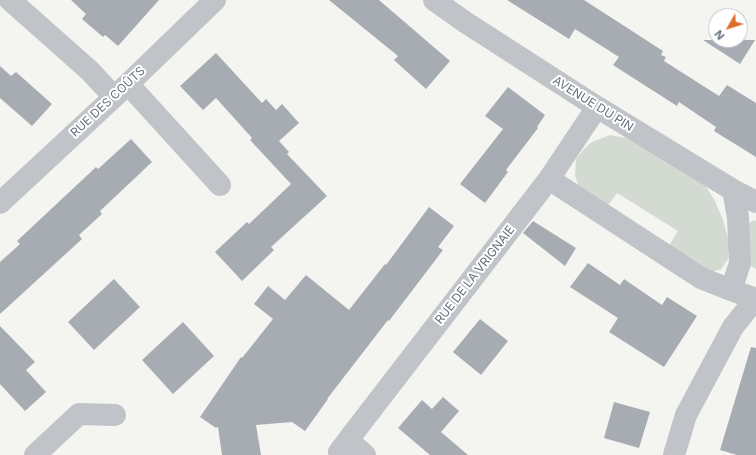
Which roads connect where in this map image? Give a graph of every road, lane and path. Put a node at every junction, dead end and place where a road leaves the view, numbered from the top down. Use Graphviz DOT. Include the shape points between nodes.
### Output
graph roads {
  1 [pos="10,0"];
  2 [pos="215,0"];
  3 [pos="434,0"];
  4 [pos="121,90"];
  5 [pos="597,107"];
  6 [pos="549,179"];
  7 [pos="220,184"];
  8 [pos="733,190"];
  9 [pos="756,202"];
  10 [pos="0,203"];
  11 [pos="731,290"];
  12 [pos="756,298"];
  13 [pos="115,415"];
  14 [pos="344,448"];
  15 [pos="35,455"];
  16 [pos="365,455"];
  17 [pos="674,455"];
  1 -- 4 [label="street" via="90,71"];
  2 -- 4 [label="street, RUE DES COÛTS"];
  3 -- 5 [label="street, AVENUE DU PIN"];
  4 -- 7 [label="street"];
  4 -- 10 [label="street, RUE DES COÛTS"];
  5 -- 6 [label="street, RUE DE LA VRIGNAIE"];
  5 -- 8 [label="street, AVENUE DU PIN"];
  6 -- 11 [label="street" via="700,278"];
  6 -- 14 [label="street, RUE DE LA VRIGNAIE"];
  8 -- 9 [label="street, AVENUE DU PIN"];
  8 -- 11 [label="street" via="738,217 740,263"];
  11 -- 12 [label="street"];
  12 -- 17 [label="street" via="733,327 686,416"];
  13 -- 15 [label="street" via="79,414"];
  14 -- 16 [label="street, RUE DE LA VRIGNAIE"];
}
